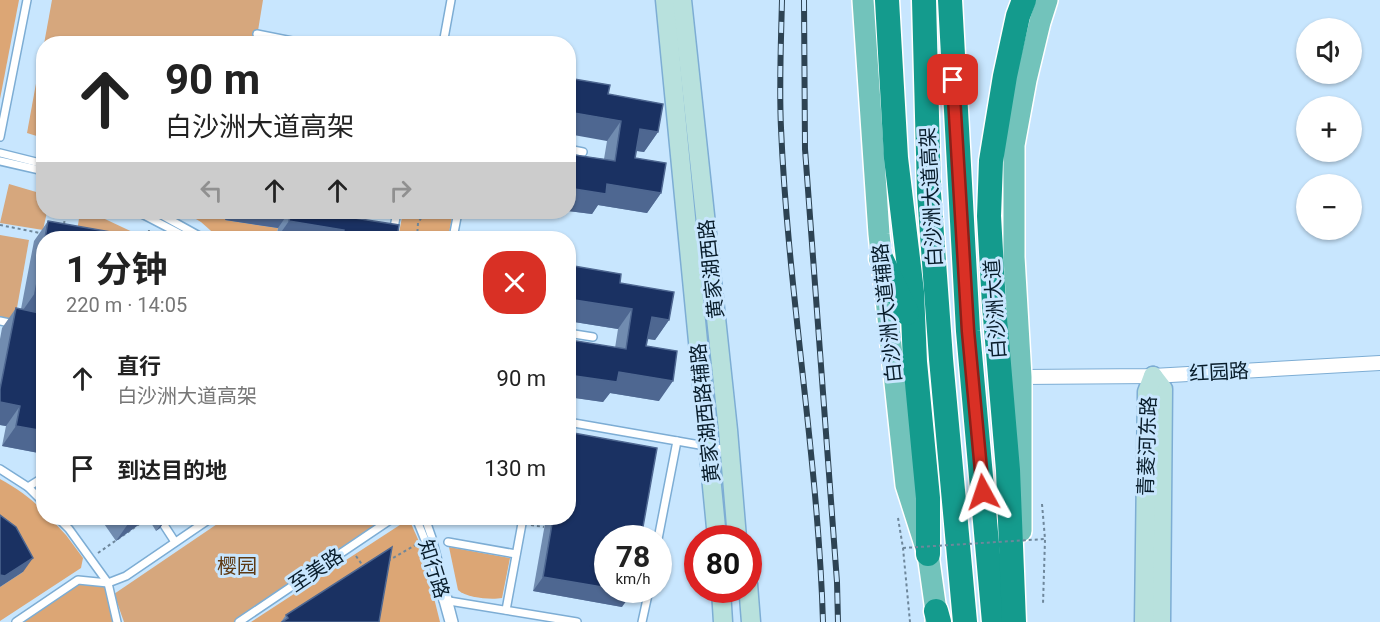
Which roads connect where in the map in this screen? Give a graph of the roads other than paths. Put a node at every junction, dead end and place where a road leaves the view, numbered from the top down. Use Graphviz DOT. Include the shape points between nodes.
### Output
graph roads {
  1 [pos="27,0"];
  2 [pos="451,0"];
  3 [pos="665,0"];
  4 [pos="682,0"];
  5 [pos="694,0"];
  6 [pos="863,0"];
  7 [pos="887,0"];
  8 [pos="924,0"];
  9 [pos="950,0"];
  10 [pos="1047,0"];
  11 [pos="1021,6"];
  12 [pos="257,34"];
  13 [pos="267,36"];
  14 [pos="444,36"];
  15 [pos="0,137"];
  16 [pos="576,151"];
  17 [pos="583,152"];
  18 [pos="0,153"];
  19 [pos="0,161"];
  20 [pos="36,162"];
  21 [pos="36,169"];
  22 [pos="151,219"];
  23 [pos="169,219"];
  24 [pos="175,231"];
  25 [pos="190,231"];
  26 [pos="881,258"];
  27 [pos="0,321"];
  28 [pos="22,325"];
  29 [pos="913,325"];
  30 [pos="968,331"];
  31 [pos="576,334"];
  32 [pos="593,337"];
  33 [pos="941,358"];
  34 [pos="1380,363"];
  35 [pos="1153,376"];
  36 [pos="1021,377"];
  37 [pos="576,423"];
  38 [pos="677,441"];
  39 [pos="707,447"];
  40 [pos="730,451"];
  41 [pos="0,469"];
  42 [pos="1008,470"];
  43 [pos="36,482"];
  44 [pos="28,487"];
  45 [pos="36,495"];
  46 [pos="928,498"];
  47 [pos="64,525"];
  48 [pos="164,525"];
  49 [pos="200,525"];
  50 [pos="382,525"];
  51 [pos="419,525"];
  52 [pos="427,525"];
  53 [pos="521,525"];
  54 [pos="661,525"];
  55 [pos="716,525"];
  56 [pos="736,525"];
  57 [pos="744,525"];
  58 [pos="1033,537"];
  59 [pos="175,542"];
  60 [pos="448,542"];
  61 [pos="516,554"];
  62 [pos="928,554"];
  63 [pos="108,583"];
  64 [pos="446,600"];
  65 [pos="646,603"];
  66 [pos="722,603"];
  67 [pos="742,603"];
  68 [pos="750,603"];
  69 [pos="506,610"];
  70 [pos="937,618"];
  71 [pos="16,622"];
  72 [pos="117,622"];
  73 [pos="239,622"];
  74 [pos="449,622"];
  75 [pos="454,622"];
  76 [pos="577,622"];
  77 [pos="642,622"];
  78 [pos="723,622"];
  79 [pos="743,622"];
  80 [pos="751,622"];
  81 [pos="965,622"];
  82 [pos="993,622"];
  83 [pos="1014,622"];
  84 [pos="1024,622"];
  85 [pos="1144,622"];
  86 [pos="1161,622"];
  1 -- 15 [label="lane"];
  2 -- 14 [label="lane"];
  3 -- 39 [label="main road, 黄家湖西路辅路"];
  4 -- 40 [label="main road, 黄家湖西路"];
  5 -- 57 [label="main road, 黄家湖西路"];
  6 -- 26 [label="main road, 白沙洲大道辅路"];
  7 -- 29 [label="highway" via="896,159"];
  8 -- 33 [label="highway, 白沙洲大道高架" via="929,193"];
  9 -- 30 [label="highway, 白沙洲大道高架"];
  10 -- 36 [label="main road" via="1014,145 1014,257"];
  11 -- 42 [label="highway, 白沙洲大道" via="991,161 989,216"];
  12 -- 13 [label="lane"];
  16 -- 17 [label="lane"];
  18 -- 20 [label="lane"];
  19 -- 21 [label="lane"];
  22 -- 24 [label="lane"];
  23 -- 25 [label="lane"];
  26 -- 29 [label="highway"];
  26 -- 62 [label="main road, 白沙洲大道辅路" via="906,485"];
  27 -- 28 [label="lane"];
  29 -- 46 [label="highway"];
  30 -- 42 [label="highway"];
  30 -- 82 [label="highway, 白沙洲大道"];
  31 -- 32 [label="lane"];
  33 -- 46 [label="highway" via="933,390"];
  33 -- 81 [label="highway"];
  34 -- 35 [label="street, 红园路"];
  35 -- 36 [label="street, 红园路"];
  35 -- 85 [label="main road, 青菱河东路" via="1147,392"];
  35 -- 86 [label="main road, 青菱河东路" via="1163,389"];
  36 -- 58 [label="main road"];
  37 -- 38 [label="lane"];
  38 -- 39 [label="lane"];
  38 -- 54 [label="lane"];
  39 -- 40 [label="lane"];
  39 -- 55 [label="main road, 黄家湖西路辅路"];
  40 -- 56 [label="main road, 黄家湖西路"];
  41 -- 44 [label="lane"];
  42 -- 58 [label="highway"];
  42 -- 83 [label="highway, 白沙洲大道"];
  43 -- 44 [label="lane"];
  44 -- 45 [label="lane"];
  46 -- 62 [label="highway"];
  47 -- 63 [label="lane"];
  48 -- 59 [label="lane"];
  49 -- 59 [label="lane"];
  50 -- 73 [label="lane, 至美路"];
  51 -- 64 [label="lane, 知行路"];
  52 -- 64 [label="lane, 知行路"];
  53 -- 61 [label="lane"];
  58 -- 84 [label="main road"];
  59 -- 63 [label="lane" via="126,576"];
  60 -- 61 [label="lane"];
  61 -- 69 [label="lane"];
  62 -- 70 [label="main road, 白沙洲大道辅路"];
  63 -- 71 [label="lane" via="78,580"];
  63 -- 72 [label="lane"];
  64 -- 69 [label="lane"];
  64 -- 74 [label="lane, 知行路"];
  64 -- 75 [label="lane, 知行路"];
  65 -- 77 [label="lane"];
  66 -- 78 [label="main road"];
  67 -- 79 [label="main road"];
  68 -- 80 [label="main road"];
  69 -- 76 [label="lane"];
}
